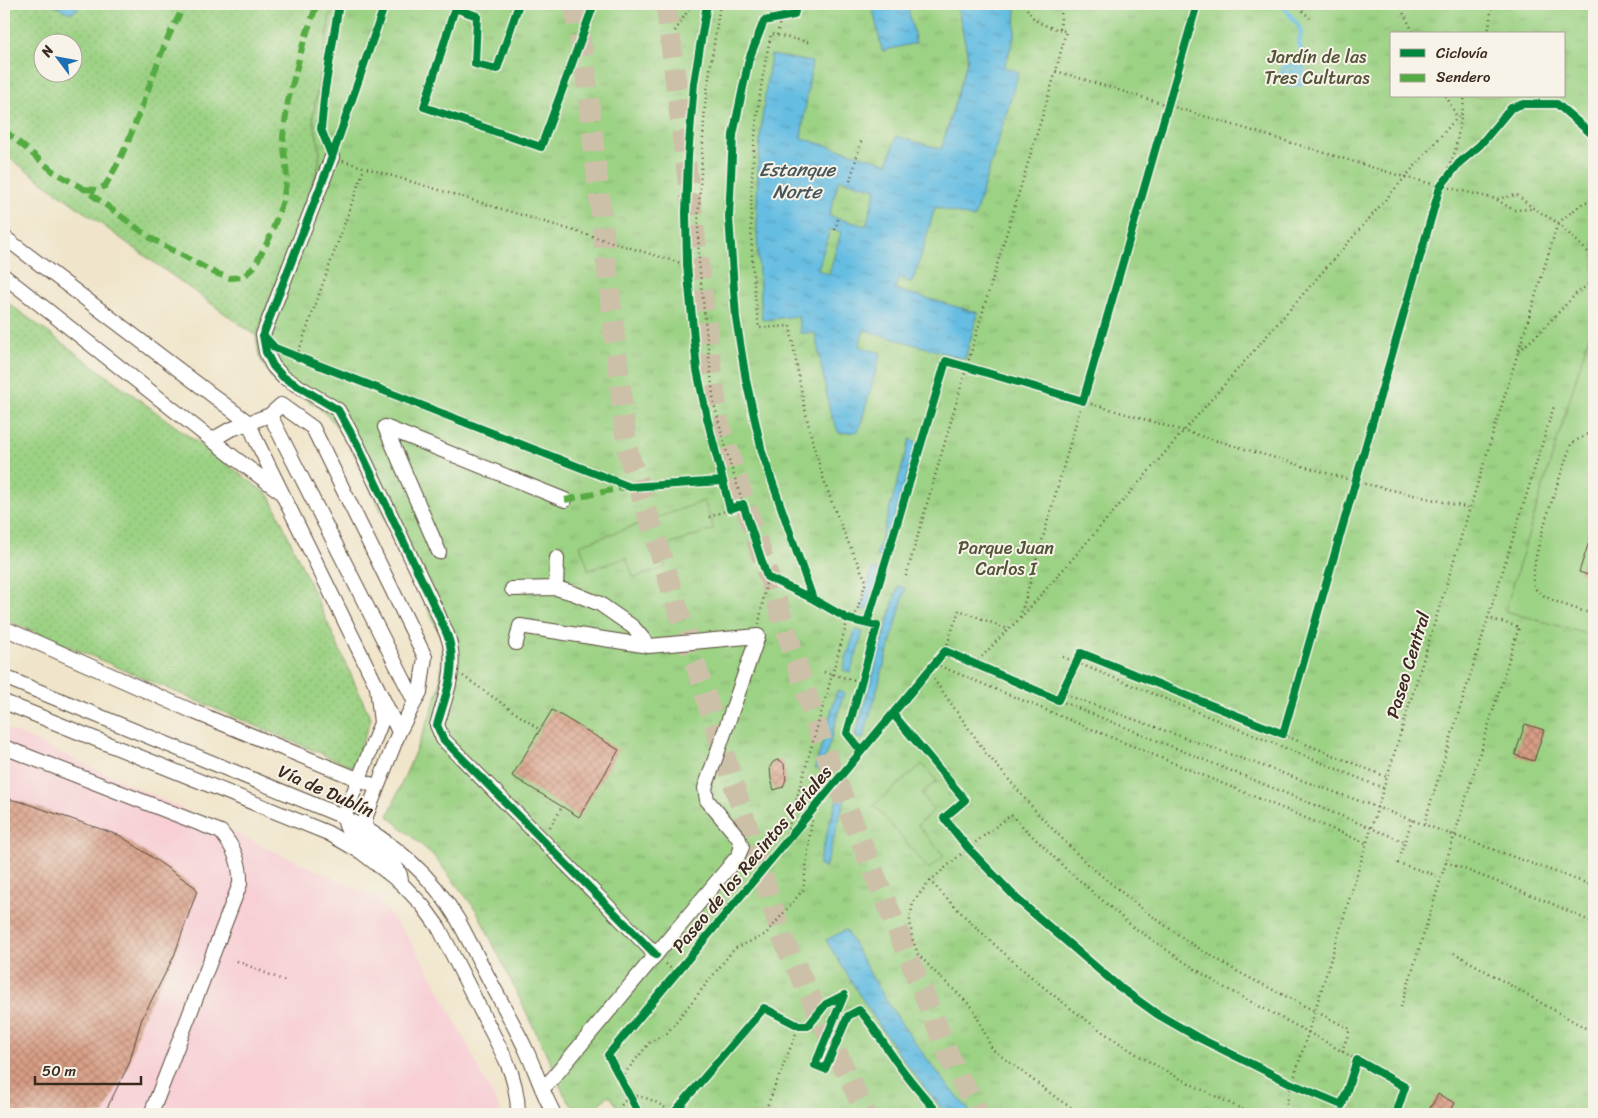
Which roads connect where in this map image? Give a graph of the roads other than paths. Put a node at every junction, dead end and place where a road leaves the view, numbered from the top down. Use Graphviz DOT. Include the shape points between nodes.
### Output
graph roads {
  1 [pos="332,157"];
  2 [pos="4,237"];
  3 [pos="4,276"];
  4 [pos="270,415"];
  5 [pos="249,423"];
  6 [pos="212,440"];
  7 [pos="256,440"];
  8 [pos="236,459"];
  9 [pos="283,494"];
  10 [pos="565,500"];
  11 [pos="439,552"];
  12 [pos="557,558"];
  13 [pos="556,588"];
  14 [pos="512,589"];
  15 [pos="4,628"];
  16 [pos="516,643"];
  17 [pos="649,646"];
  18 [pos="4,677"];
  19 [pos="377,687"];
  20 [pos="4,702"];
  21 [pos="415,702"];
  22 [pos="399,732"];
  23 [pos="4,747"];
  24 [pos="360,780"];
  25 [pos="377,787"];
  26 [pos="344,817"];
  27 [pos="366,827"];
  28 [pos="401,883"];
  29 [pos="656,955"];
  30 [pos="542,1089"];
  31 [pos="151,1114"];
  32 [pos="518,1114"];
  33 [pos="554,1114"];
  1 -- 29 [label="street" via="263,336 266,352 283,377 338,410 438,614 450,643 452,668 449,689 437,724 443,739"];
  2 -- 5 [label="street"];
  3 -- 6 [label="street"];
  4 -- 5 [label="street"];
  4 -- 21 [label="street"];
  4 -- 21 [label="street" via="281,405 313,428 425,658 420,692"];
  5 -- 6 [label="street"];
  5 -- 7 [label="street"];
  6 -- 8 [label="street"];
  7 -- 8 [label="street" via="244,456"];
  7 -- 9 [label="street"];
  8 -- 9 [label="street"];
  9 -- 19 [label="street"];
  10 -- 11 [label="street" via="385,427"];
  12 -- 13 [label="street"];
  13 -- 14 [label="street"];
  13 -- 17 [label="street" via="600,604 633,627"];
  15 -- 24 [label="street"];
  16 -- 17 [label="street" via="520,626"];
  17 -- 29 [label="street" via="758,636 705,788 707,800 738,837 742,847"];
  18 -- 26 [label="street, Vía de Dublín"];
  19 -- 22 [label="street"];
  19 -- 24 [label="street" via="381,724"];
  20 -- 28 [label="street" via="328,833 361,852"];
  21 -- 22 [label="street"];
  22 -- 25 [label="street"];
  23 -- 31 [label="street" via="221,832 236,854 241,870 240,884"];
  24 -- 25 [label="street"];
  24 -- 26 [label="street"];
  25 -- 27 [label="street" via="366,816"];
  26 -- 27 [label="street, Vía de Dublín"];
  26 -- 28 [label="street" via="346,828 353,836 395,866 401,875"];
  27 -- 30 [label="street, Vía de Dublín" via="420,870 457,919 527,1051"];
  28 -- 32 [label="street" via="439,928 506,1060 518,1100"];
  29 -- 30 [label="street"];
  30 -- 33 [label="street, Vía de Dublín"];
}
